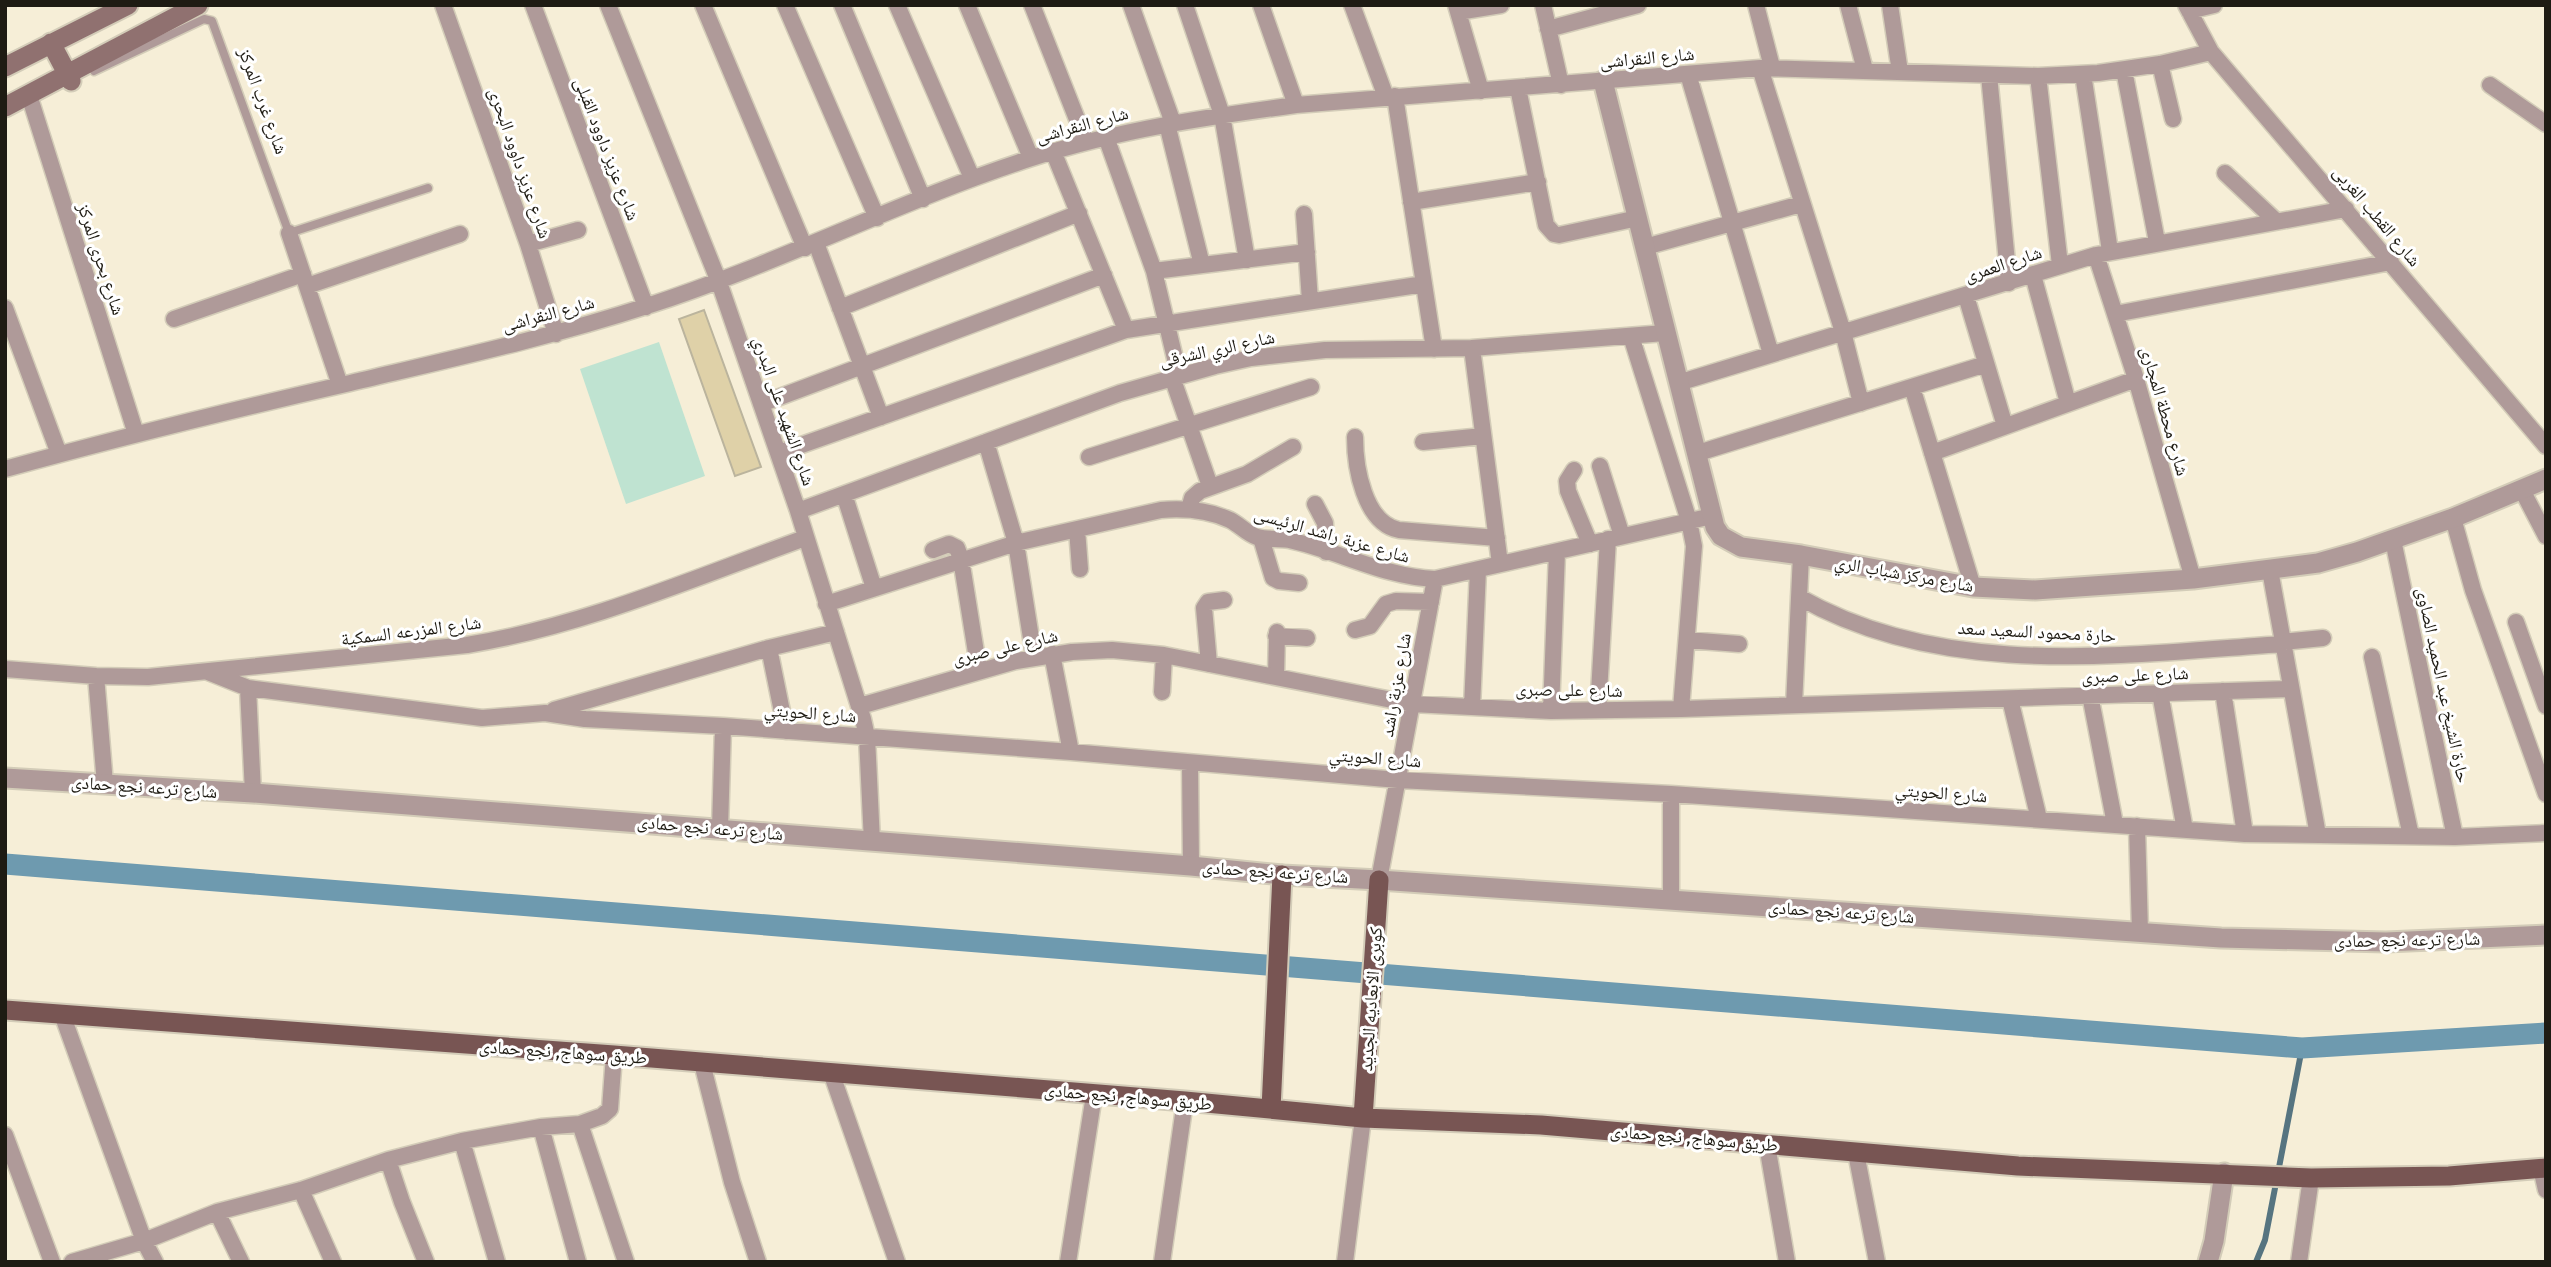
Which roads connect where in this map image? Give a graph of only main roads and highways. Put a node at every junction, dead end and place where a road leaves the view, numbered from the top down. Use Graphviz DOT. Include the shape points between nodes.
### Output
graph roads {
  1 [pos="128,5"];
  2 [pos="198,5"];
  3 [pos="51,43"];
  4 [pos="5,67"];
  5 [pos="69,78"];
  6 [pos="5,107"];
  7 [pos="1282,875"];
  8 [pos="1378,880"];
  9 [pos="5,1010"];
  10 [pos="1271,1109"];
  11 [pos="1363,1118"];
  12 [pos="2544,1168"];
  1 -- 3 [label="main road"];
  2 -- 5 [label="main road"];
  3 -- 4 [label="main road"];
  3 -- 5 [label="main road"];
  5 -- 6 [label="main road"];
  7 -- 10 [label="main road"];
  8 -- 11 [label="main road, كوبرى الابعاديه الجديد"];
  9 -- 10 [label="main road, طريق سوهاج, نجع حمادى"];
  10 -- 11 [label="main road, طريق سوهاج, نجع حمادى"];
  11 -- 12 [label="main road, طريق سوهاج, نجع حمادى" via="1541,1125 2018,1166 2311,1178 2448,1176"];
}
